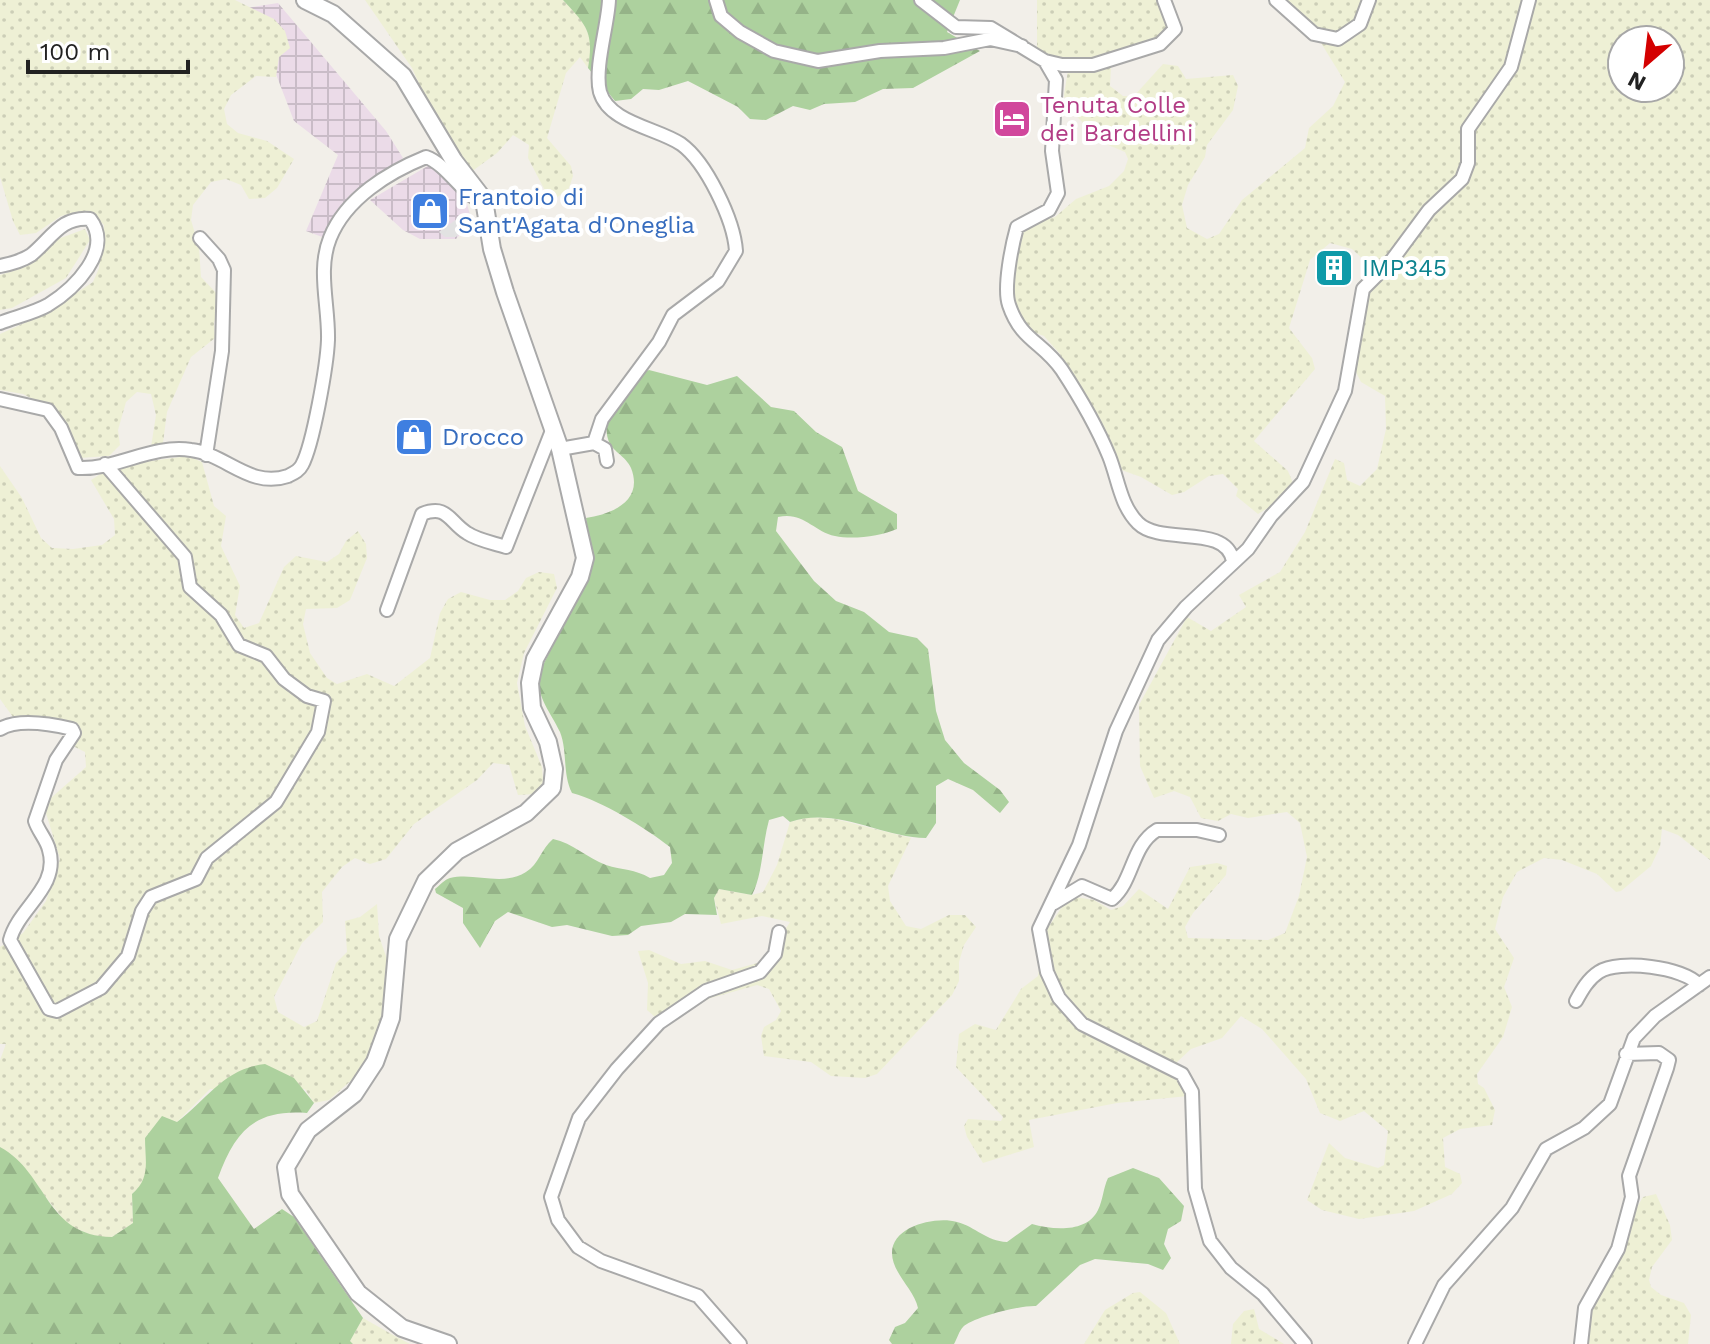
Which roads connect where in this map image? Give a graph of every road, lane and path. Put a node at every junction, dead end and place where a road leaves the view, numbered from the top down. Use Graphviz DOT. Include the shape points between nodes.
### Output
graph roads {
  1 [pos="305,0"];
  2 [pos="609,0"];
  3 [pos="716,0"];
  4 [pos="921,0"];
  5 [pos="1164,0"];
  6 [pos="1276,0"];
  7 [pos="1369,0"];
  8 [pos="1529,0"];
  9 [pos="1022,46"];
  10 [pos="1045,61"];
  11 [pos="484,200"];
  12 [pos="200,238"];
  13 [pos="0,266"];
  14 [pos="0,323"];
  15 [pos="0,399"];
  16 [pos="553,428"];
  17 [pos="594,443"];
  18 [pos="560,449"];
  19 [pos="206,455"];
  20 [pos="607,461"];
  21 [pos="105,464"];
  22 [pos="1233,561"];
  23 [pos="387,610"];
  24 [pos="0,729"];
  25 [pos="1219,835"];
  26 [pos="1053,903"];
  27 [pos="779,932"];
  28 [pos="1705,981"];
  29 [pos="1576,1001"];
  30 [pos="1626,1054"];
  31 [pos="448,1344"];
  32 [pos="740,1344"];
  33 [pos="1305,1344"];
  34 [pos="1415,1344"];
  35 [pos="1581,1344"];
  1 -- 11 [label="street" via="333,14 403,76"];
  2 -- 17 [label="street" via="600,83 604,100 620,115 698,158 736,251 718,281 673,315 602,419"];
  3 -- 9 [label="street" via="721,16 740,32 774,51 818,61 990,39"];
  4 -- 9 [label="street" via="956,27 991,28"];
  5 -- 10 [label="street" via="1175,29 1160,44 1093,65"];
  6 -- 7 [label="street" via="1314,34 1338,39 1360,24"];
  8 -- 22 [label="street" via="1511,67 1468,129 1468,163 1462,179 1363,289 1345,391 1303,482"];
  9 -- 10 [label="street"];
  10 -- 22 [label="street" via="1056,80 1052,151 1058,193 1049,210 1017,227 1008,302 1021,333 1063,371 1094,425 1125,505 1139,524 1168,536 1206,537 1227,548"];
  11 -- 16 [label="street" via="505,292"];
  11 -- 19 [label="street" via="471,198 441,162 426,157 393,173 356,201 336,226 325,258 324,381 299,470 275,480 260,479"];
  12 -- 19 [label="street" via="224,270 222,351"];
  13 -- 14 [label="street" via="29,256 71,220 90,219 98,229 98,246 88,268 72,286 46,306"];
  15 -- 21 [label="street" via="48,410 78,468"];
  16 -- 18 [label="street"];
  16 -- 23 [label="street" via="506,547 466,533 444,511 422,514"];
  17 -- 18 [label="street"];
  17 -- 20 [label="street" via="605,449"];
  18 -- 31 [label="street" via="585,558 535,659 530,683 532,708 554,769 552,788 526,813 457,851 426,881 398,939 391,1018 375,1062 354,1094 308,1130 286,1167 290,1194 358,1293 402,1328"];
  19 -- 21 [label="street" via="193,449 165,451"];
  21 -- 24 [label="street" via="185,557 190,587 221,615 239,645 266,656 284,679 324,701 318,732 276,802 207,858 196,879 151,897 118,971 101,988 57,1011 41,998 10,940 51,870 49,849 35,821 56,760 74,733 54,724 9,724"];
  22 -- 26 [label="street" via="1158,640 1116,731 1079,845"];
  25 -- 26 [label="street" via="1157,830 1140,844 1112,899 1082,886"];
  26 -- 33 [label="street" via="1039,929 1047,972 1059,998 1082,1024 1182,1074 1192,1092 1194,1181 1210,1241"];
  27 -- 32 [label="street" via="775,954 760,972 706,991 659,1023 617,1069 579,1118 551,1197 558,1220 578,1247 601,1261 691,1292"];
  28 -- 29 [label="street" via="1684,973 1614,966 1590,979"];
  28 -- 30 [label="street" via="1646,1023"];
  30 -- 34 [label="street" via="1610,1104 1592,1122 1546,1149 1512,1208 1444,1285"];
  30 -- 35 [label="street" via="1659,1053 1669,1060 1629,1176 1632,1197 1618,1249 1585,1308"];
}
